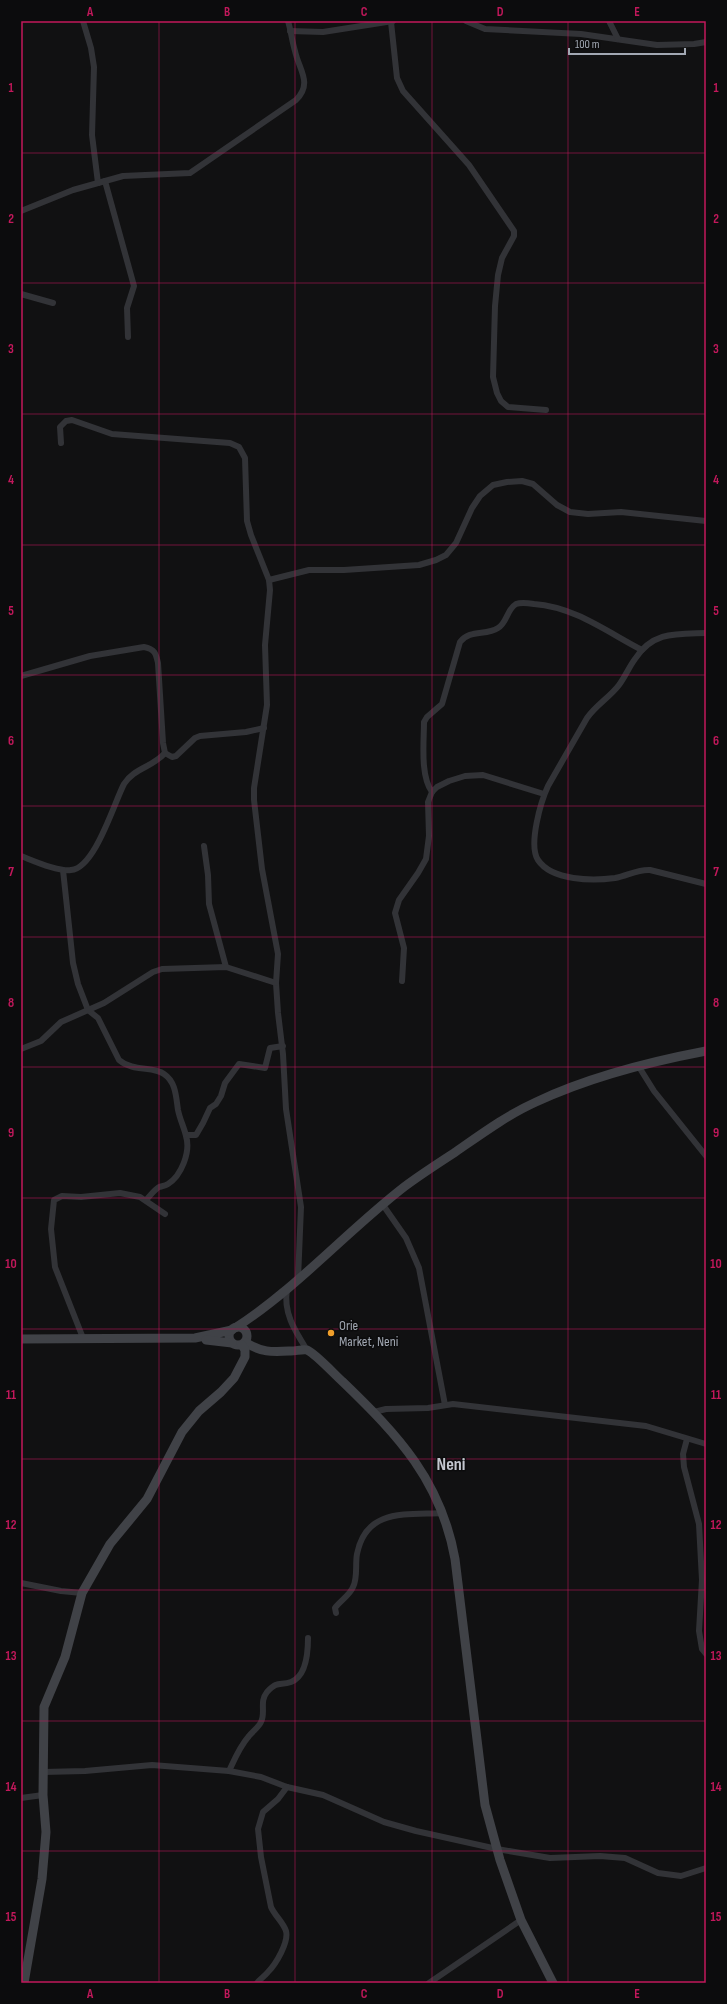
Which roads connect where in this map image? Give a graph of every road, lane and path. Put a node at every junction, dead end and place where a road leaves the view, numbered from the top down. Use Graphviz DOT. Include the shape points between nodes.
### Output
graph roads {
  1 [pos="82,21"];
  2 [pos="288,21"];
  3 [pos="395,21"];
  4 [pos="466,21"];
  5 [pos="609,21"];
  6 [pos="391,22"];
  7 [pos="290,31"];
  8 [pos="618,38"];
  9 [pos="706,42"];
  10 [pos="105,181"];
  11 [pos="98,183"];
  12 [pos="21,211"];
  13 [pos="21,294"];
  14 [pos="53,303"];
  15 [pos="128,337"];
  16 [pos="546,410"];
  17 [pos="61,443"];
  18 [pos="706,521"];
  19 [pos="269,580"];
  20 [pos="706,633"];
  21 [pos="642,650"];
  22 [pos="21,676"];
  23 [pos="264,728"];
  24 [pos="165,753"];
  25 [pos="432,792"];
  26 [pos="544,794"];
  27 [pos="204,846"];
  28 [pos="21,856"];
  29 [pos="63,870"];
  30 [pos="706,884"];
  31 [pos="226,967"];
  32 [pos="402,981"];
  33 [pos="276,983"];
  34 [pos="88,1010"];
  35 [pos="283,1046"];
  36 [pos="21,1049"];
  37 [pos="706,1051"];
  38 [pos="638,1067"];
  39 [pos="186,1135"];
  40 [pos="706,1156"];
  41 [pos="146,1200"];
  42 [pos="383,1205"];
  43 [pos="165,1214"];
  44 [pos="298,1279"];
  45 [pos="287,1289"];
  46 [pos="255,1315"];
  47 [pos="234,1329"];
  48 [pos="83,1338"];
  49 [pos="195,1338"];
  50 [pos="21,1339"];
  51 [pos="245,1341"];
  52 [pos="232,1343"];
  53 [pos="307,1350"];
  54 [pos="445,1405"];
  55 [pos="374,1412"];
  56 [pos="687,1439"];
  57 [pos="706,1444"];
  58 [pos="443,1513"];
  59 [pos="21,1583"];
  60 [pos="82,1593"];
  61 [pos="336,1613"];
  62 [pos="308,1638"];
  63 [pos="706,1654"];
  64 [pos="230,1771"];
  65 [pos="43,1772"];
  66 [pos="287,1787"];
  67 [pos="43,1795"];
  68 [pos="21,1798"];
  69 [pos="497,1849"];
  70 [pos="706,1868"];
  71 [pos="521,1920"];
  72 [pos="24,1983"];
  73 [pos="257,1983"];
  74 [pos="430,1983"];
  75 [pos="553,1983"];
  1 -- 11 [label="street" via="94,67 92,135"];
  2 -- 7 [label="street"];
  3 -- 6 [label="street"];
  4 -- 8 [label="street" via="485,29"];
  5 -- 8 [label="street"];
  6 -- 7 [label="street" via="323,32"];
  6 -- 16 [label="street" via="397,78 403,91 469,165 514,231 498,274 493,376 497,393 508,407"];
  7 -- 10 [label="street" via="303,73 302,93 296,100 190,173 123,176"];
  8 -- 9 [label="street" via="657,45"];
  10 -- 11 [label="street"];
  10 -- 15 [label="street" via="134,286 127,308"];
  11 -- 12 [label="street"];
  13 -- 14 [label="street"];
  17 -- 19 [label="street" via="60,427 66,421 72,420 112,434 235,444 245,458 247,521"];
  18 -- 19 [label="street" via="621,512 570,512 557,505 533,484 507,482 493,486 480,496 456,543 446,555 436,560 419,565 309,570"];
  19 -- 23 [label="street" via="270,602 265,645 267,705"];
  20 -- 21 [label="street" via="675,633 649,644"];
  21 -- 25 [label="street" via="576,614 525,603 512,607 504,623 491,632 463,638 442,704 427,716 424,722 425,776"];
  21 -- 26 [label="street" via="619,686 593,709"];
  22 -- 24 [label="street" via="90,656 150,648 155,652 158,663"];
  23 -- 24 [label="street" via="200,736 176,756 172,757"];
  23 -- 33 [label="street" via="254,800 262,869 278,954"];
  24 -- 29 [label="street" via="156,761 133,773 125,783 110,819 87,860 79,868"];
  25 -- 26 [label="street" via="449,781 464,776 483,775"];
  25 -- 32 [label="street" via="428,802 429,836 426,859 399,900 395,913 404,948"];
  26 -- 30 [label="street" via="534,841 535,852 538,859 551,870 564,876 582,879 616,877 644,869"];
  27 -- 31 [label="street" via="209,904"];
  28 -- 29 [label="street"];
  29 -- 34 [label="street" via="73,963"];
  31 -- 33 [label="street"];
  31 -- 34 [label="street" via="158,970"];
  33 -- 35 [label="street"];
  34 -- 36 [label="street" via="61,1022 41,1041"];
  34 -- 39 [label="street" via="98,1018 124,1065 160,1072 171,1080"];
  35 -- 39 [label="street" via="270,1048 265,1068 239,1064 224,1083 216,1104 210,1108 196,1135"];
  35 -- 44 [label="street" via="286,1110 301,1207"];
  37 -- 38 [label="street"];
  38 -- 40 [label="street"];
  38 -- 42 [label="street" via="569,1088 535,1102 479,1136 404,1187"];
  39 -- 41 [label="street" via="186,1159 179,1173"];
  41 -- 43 [label="street"];
  41 -- 48 [label="street" via="120,1193 62,1196 54,1200 51,1229 55,1267"];
  42 -- 44 [label="street"];
  42 -- 54 [label="street" via="406,1238 419,1268"];
  44 -- 45 [label="street"];
  45 -- 46 [label="street"];
  45 -- 53 [label="street" via="286,1308 292,1326"];
  46 -- 47 [label="street"];
  46 -- 51 [label="street"];
  47 -- 49 [label="street"];
  47 -- 51 [label="street" via="244,1330"];
  47 -- 52 [label="street" via="229,1338"];
  48 -- 49 [label="street"];
  48 -- 50 [label="street"];
  49 -- 52 [label="street"];
  51 -- 52 [label="street" via="238,1346"];
  51 -- 53 [label="street" via="260,1351"];
  51 -- 60 [label="street" via="245,1357 234,1378 199,1411 182,1432 147,1499 110,1544"];
  53 -- 55 [label="street"];
  54 -- 55 [label="street"];
  54 -- 56 [label="street" via="646,1426"];
  55 -- 58 [label="street" via="414,1460 429,1482"];
  56 -- 57 [label="street"];
  56 -- 63 [label="street" via="683,1454 684,1467 700,1524 702,1580 699,1631 702,1649"];
  58 -- 61 [label="street" via="393,1516 382,1518 373,1524 365,1532 360,1543 353,1588 335,1608"];
  58 -- 69 [label="street" via="450,1533 458,1580 485,1805"];
  59 -- 60 [label="street"];
  60 -- 65 [label="street" via="65,1656 44,1707"];
  62 -- 64 [label="street" via="308,1658 300,1674 290,1682 280,1682 268,1692 263,1699 262,1721 239,1749"];
  64 -- 65 [label="street" via="152,1765"];
  64 -- 66 [label="street" via="261,1777"];
  65 -- 67 [label="street"];
  66 -- 69 [label="street" via="323,1795 390,1824"];
  66 -- 73 [label="street" via="263,1812 258,1829 272,1907 284,1927 286,1942 270,1970"];
  67 -- 68 [label="street"];
  67 -- 72 [label="street" via="46,1832 42,1878"];
  69 -- 70 [label="street" via="550,1858 625,1858 658,1873 681,1876"];
  69 -- 71 [label="street"];
  71 -- 74 [label="street"];
  71 -- 75 [label="street"];
}
